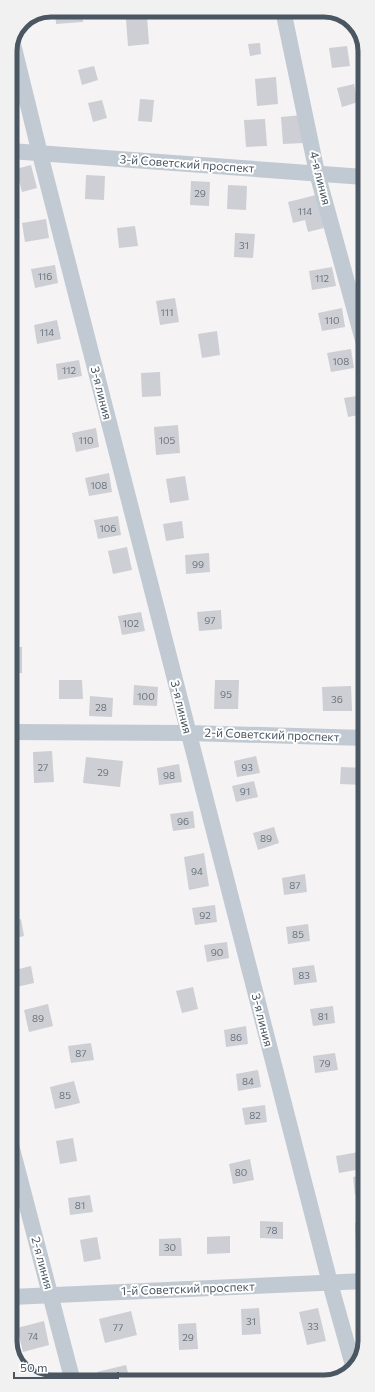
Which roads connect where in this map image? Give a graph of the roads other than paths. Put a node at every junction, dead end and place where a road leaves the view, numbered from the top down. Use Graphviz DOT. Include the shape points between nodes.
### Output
graph roads {
  1 [pos="284,17"];
  2 [pos="17,60"];
  3 [pos="17,152"];
  4 [pos="40,154"];
  5 [pos="317,173"];
  6 [pos="358,176"];
  7 [pos="358,322"];
  8 [pos="17,732"];
  9 [pos="188,732"];
  10 [pos="358,738"];
  11 [pos="17,1168"];
  12 [pos="358,1281"];
  13 [pos="330,1283"];
  14 [pos="50,1295"];
  15 [pos="17,1296"];
  16 [pos="352,1360"];
  17 [pos="71,1375"];
  1 -- 5 [label="street, 4-я линия"];
  2 -- 4 [label="street, 3-я линия"];
  3 -- 4 [label="street, 3-й Советский проспект"];
  4 -- 5 [label="street, 3-й Советский проспект"];
  4 -- 9 [label="street, 3-я линия"];
  5 -- 6 [label="street, 3-й Советский проспект"];
  5 -- 7 [label="street, 4-я линия"];
  8 -- 9 [label="street, 2-й Советский проспект"];
  9 -- 10 [label="street, 2-й Советский проспект"];
  9 -- 13 [label="street, 3-я линия"];
  11 -- 14 [label="street, 2-я линия"];
  12 -- 13 [label="street, 1-й Советский проспект"];
  13 -- 14 [label="street, 1-й Советский проспект"];
  13 -- 16 [label="street, 3-я линия"];
  14 -- 15 [label="street, 1-й Советский проспект"];
  14 -- 17 [label="street, 2-я линия"];
}
